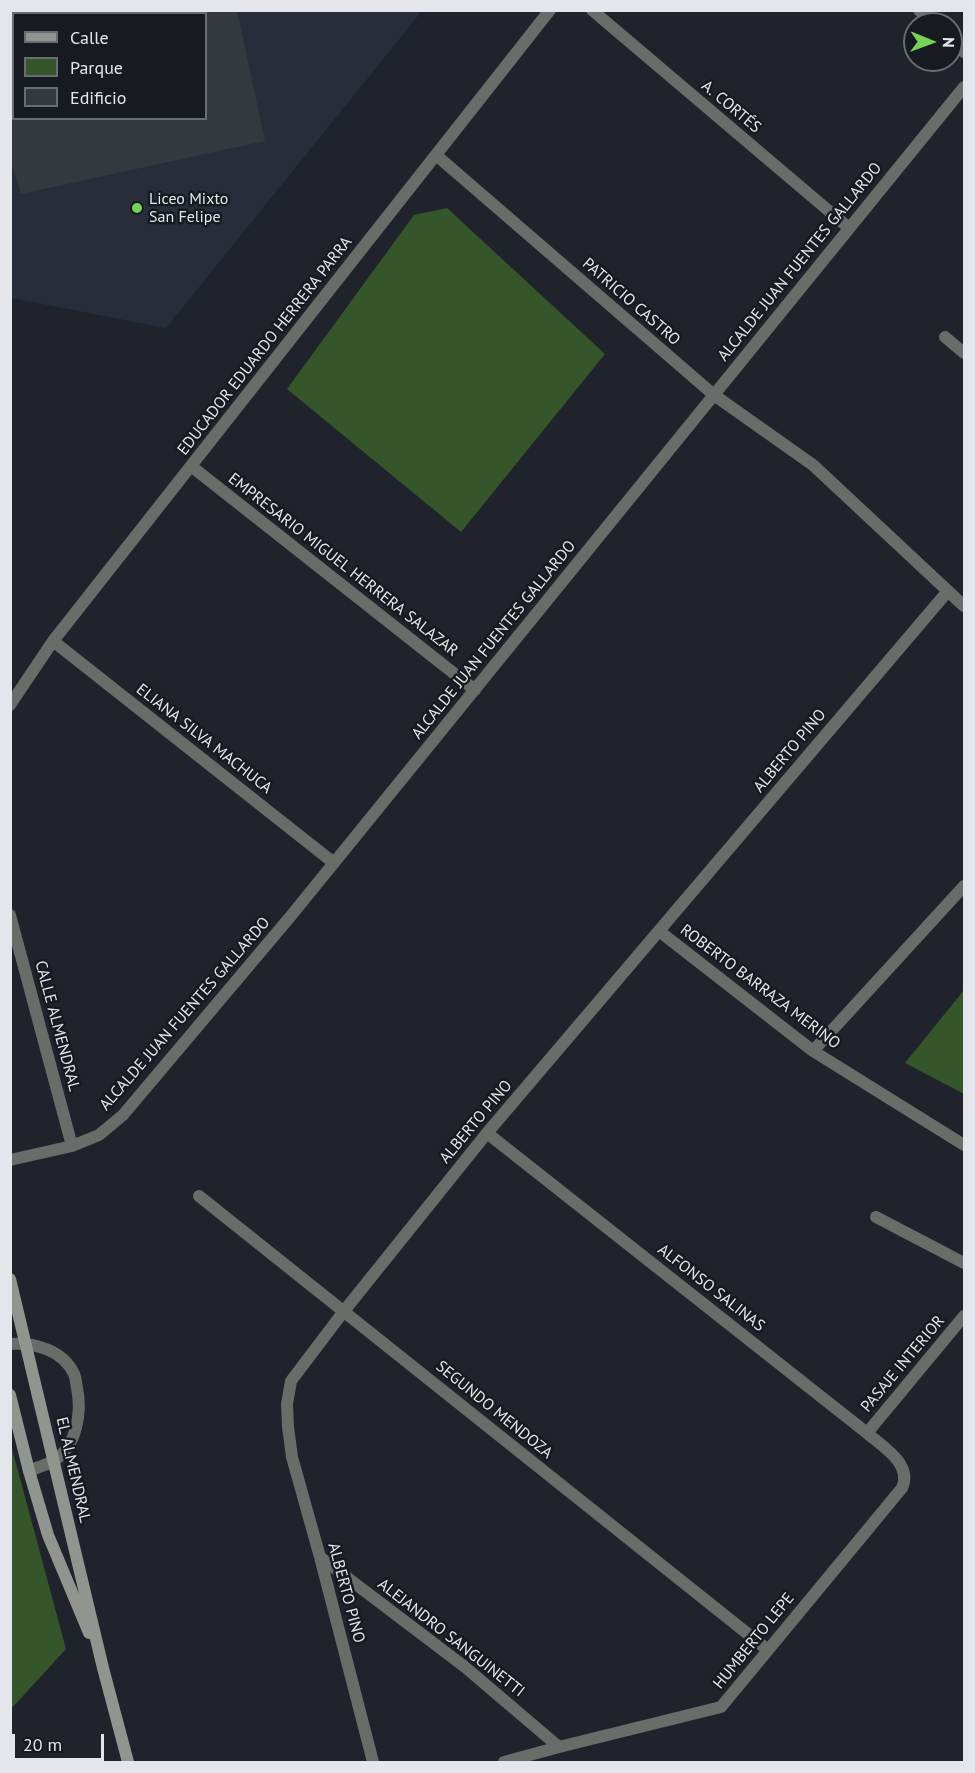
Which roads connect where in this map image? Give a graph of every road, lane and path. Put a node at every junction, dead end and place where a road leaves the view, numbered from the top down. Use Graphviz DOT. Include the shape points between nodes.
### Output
graph roads {
  1 [pos="550,10"];
  2 [pos="592,10"];
  3 [pos="964,87"];
  4 [pos="436,155"];
  5 [pos="849,228"];
  6 [pos="945,337"];
  7 [pos="964,353"];
  8 [pos="714,395"];
  9 [pos="191,466"];
  10 [pos="948,591"];
  11 [pos="964,606"];
  12 [pos="53,641"];
  13 [pos="475,690"];
  14 [pos="10,705"];
  15 [pos="334,863"];
  16 [pos="964,886"];
  17 [pos="10,915"];
  18 [pos="659,931"];
  19 [pos="813,1051"];
  20 [pos="487,1133"];
  21 [pos="964,1145"];
  22 [pos="72,1146"];
  23 [pos="10,1160"];
  24 [pos="200,1196"];
  25 [pos="876,1217"];
  26 [pos="964,1263"];
  27 [pos="10,1280"];
  28 [pos="344,1311"];
  29 [pos="964,1316"];
  30 [pos="26,1343"];
  31 [pos="10,1344"];
  32 [pos="10,1395"];
  33 [pos="867,1433"];
  34 [pos="54,1461"];
  35 [pos="29,1471"];
  36 [pos="905,1477"];
  37 [pos="320,1557"];
  38 [pos="768,1650"];
  39 [pos="103,1668"];
  40 [pos="560,1747"];
  41 [pos="128,1762"];
  42 [pos="373,1762"];
  43 [pos="504,1762"];
  1 -- 4 [label="street, EDUCADOR EDUARDO HERRERA PARRA"];
  2 -- 5 [label="street, A. CORTÉS"];
  3 -- 5 [label="street, ALCALDE JUAN FUENTES GALLARDO"];
  4 -- 8 [label="street, PATRICIO CASTRO"];
  4 -- 9 [label="street, EDUCADOR EDUARDO HERRERA PARRA"];
  5 -- 8 [label="street, ALCALDE JUAN FUENTES GALLARDO"];
  6 -- 7 [label="street"];
  8 -- 10 [label="street, PATRICIO CASTRO" via="813,465"];
  8 -- 13 [label="street, ALCALDE JUAN FUENTES GALLARDO"];
  9 -- 12 [label="street, EDUCADOR EDUARDO HERRERA PARRA"];
  9 -- 13 [label="street, EMPRESARIO MIGUEL HERRERA SALAZAR"];
  10 -- 11 [label="street, PATRICIO CASTRO"];
  10 -- 18 [label="street, ALBERTO PINO"];
  12 -- 14 [label="street, EDUCADOR EDUARDO HERRERA PARRA"];
  12 -- 15 [label="street, ELIANA SILVA MACHUCA"];
  13 -- 15 [label="street, ALCALDE JUAN FUENTES GALLARDO"];
  15 -- 22 [label="street, ALCALDE JUAN FUENTES GALLARDO" via="123,1115 99,1135"];
  16 -- 19 [label="street"];
  17 -- 22 [label="street, CALLE ALMENDRAL"];
  18 -- 19 [label="street, ROBERTO BARRAZA MERINO"];
  18 -- 20 [label="street, ALBERTO PINO"];
  19 -- 21 [label="street, ROBERTO BARRAZA MERINO"];
  20 -- 28 [label="street, ALBERTO PINO"];
  20 -- 33 [label="street, ALFONSO SALINAS"];
  22 -- 23 [label="street, ALCALDE JUAN FUENTES GALLARDO"];
  24 -- 28 [label="street, SEGUNDO MENDOZA"];
  25 -- 26 [label="street"];
  27 -- 30 [label="main road, EL ALMENDRAL"];
  28 -- 37 [label="street, ALBERTO PINO" via="291,1381 287,1404 292,1457"];
  28 -- 38 [label="street, SEGUNDO MENDOZA"];
  29 -- 33 [label="street, PASAJE INTERIOR"];
  30 -- 31 [label="street"];
  30 -- 34 [label="main road, EL ALMENDRAL"];
  30 -- 34 [label="street" via="48,1349 75,1374 79,1396 77,1422 72,1440"];
  32 -- 35 [label="main road, EL ALMENDRAL"];
  33 -- 36 [label="street, ALFONSO SALINAS" via="900,1463"];
  34 -- 35 [label="street"];
  34 -- 39 [label="main road, EL ALMENDRAL"];
  35 -- 39 [label="main road, EL ALMENDRAL" via="48,1535"];
  36 -- 38 [label="street, HUMBERTO LEPE" via="902,1488"];
  37 -- 40 [label="street, ALEJANDRO SANGUINETTI" via="465,1667"];
  37 -- 42 [label="street, ALBERTO PINO"];
  38 -- 40 [label="street, HUMBERTO LEPE" via="721,1707"];
  39 -- 41 [label="main road, EL ALMENDRAL"];
  40 -- 43 [label="street, HUMBERTO LEPE"];
}
